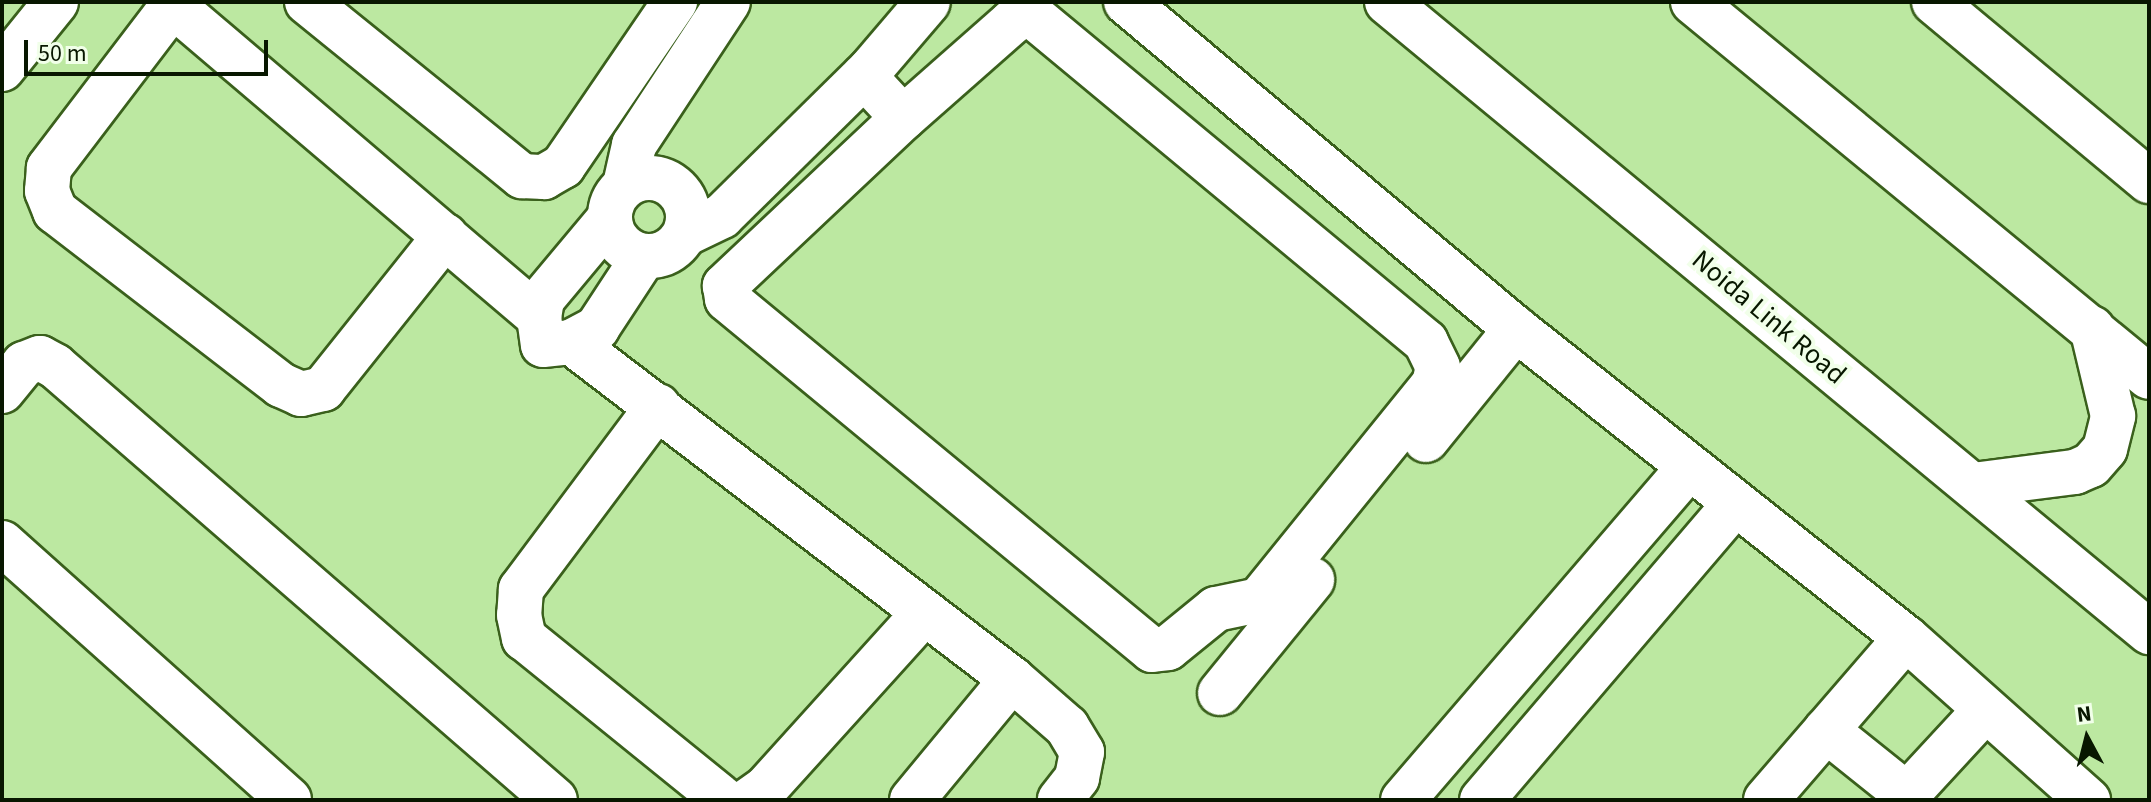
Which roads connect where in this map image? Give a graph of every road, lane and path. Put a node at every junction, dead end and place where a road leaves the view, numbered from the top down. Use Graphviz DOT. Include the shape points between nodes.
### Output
graph roads {
  1 [pos="56,2"];
  2 [pos="307,2"];
  3 [pos="675,2"];
  4 [pos="728,2"];
  5 [pos="928,2"];
  6 [pos="1126,2"];
  7 [pos="1387,2"];
  8 [pos="1693,2"];
  9 [pos="171,3"];
  10 [pos="1950,6"];
  11 [pos="2,69"];
  12 [pos="864,76"];
  13 [pos="903,118"];
  14 [pos="2149,181"];
  15 [pos="617,202"];
  16 [pos="685,234"];
  17 [pos="445,236"];
  18 [pos="643,258"];
  19 [pos="2092,328"];
  20 [pos="1516,329"];
  21 [pos="555,330"];
  22 [pos="2149,377"];
  23 [pos="2,391"];
  24 [pos="658,406"];
  25 [pos="1689,468"];
  26 [pos="1973,485"];
  27 [pos="1734,505"];
  28 [pos="2,543"];
  29 [pos="924,613"];
  30 [pos="2149,632"];
  31 [pos="1906,638"];
  32 [pos="1012,679"];
  33 [pos="1220,693"];
  34 [pos="1984,711"];
  35 [pos="1826,730"];
  36 [pos="1787,793"];
  37 [pos="1904,797"];
  38 [pos="289,800"];
  39 [pos="555,800"];
  40 [pos="724,800"];
  41 [pos="749,800"];
  42 [pos="912,800"];
  43 [pos="1060,800"];
  44 [pos="1403,800"];
  45 [pos="1482,800"];
  46 [pos="2088,800"];
  1 -- 11 [label="street"];
  2 -- 3 [label="street" via="522,176 544,177 563,166"];
  4 -- 15 [label="street" via="634,145"];
  5 -- 12 [label="street"];
  6 -- 20 [label="street"];
  7 -- 26 [label="street, Noida Link Road"];
  8 -- 19 [label="street"];
  9 -- 17 [label="street"];
  9 -- 17 [label="street" via="49,168 47,191 55,211 281,385 301,394 323,389"];
  10 -- 14 [label="street"];
  12 -- 13 [label="street"];
  12 -- 16 [label="street" via="722,216"];
  13 -- 13 [label="street" via="725,286 727,299 1152,650 1168,648 1216,609 1259,600 1434,384 1438,367 1426,342 1034,17 1022,14"];
  15 -- 16 [label="street" via="650,177 675,186 688,209"];
  15 -- 18 [label="street" via="620,243"];
  15 -- 21 [label="street" via="542,299"];
  16 -- 18 [label="street" via="667,252"];
  17 -- 21 [label="street"];
  18 -- 21 [label="street" via="597,328"];
  19 -- 22 [label="street"];
  19 -- 26 [label="street" via="2113,416 2105,449 2091,465 2075,472"];
  20 -- 25 [label="street"];
  20 -- 33 [label="street"];
  21 -- 24 [label="street"];
  23 -- 39 [label="street" via="24,364 40,358 55,366"];
  24 -- 29 [label="street"];
  24 -- 40 [label="street" via="521,589 519,615 524,638"];
  25 -- 27 [label="street"];
  25 -- 44 [label="street"];
  26 -- 30 [label="street, Noida Link Road"];
  27 -- 31 [label="street"];
  27 -- 45 [label="street"];
  28 -- 38 [label="street"];
  29 -- 32 [label="street"];
  29 -- 41 [label="street" via="765,789"];
  31 -- 34 [label="street"];
  31 -- 35 [label="street"];
  32 -- 42 [label="street"];
  32 -- 43 [label="street" via="1067,727 1082,752 1077,778"];
  34 -- 37 [label="street"];
  34 -- 46 [label="street"];
  35 -- 36 [label="street"];
  35 -- 37 [label="street"];
}
